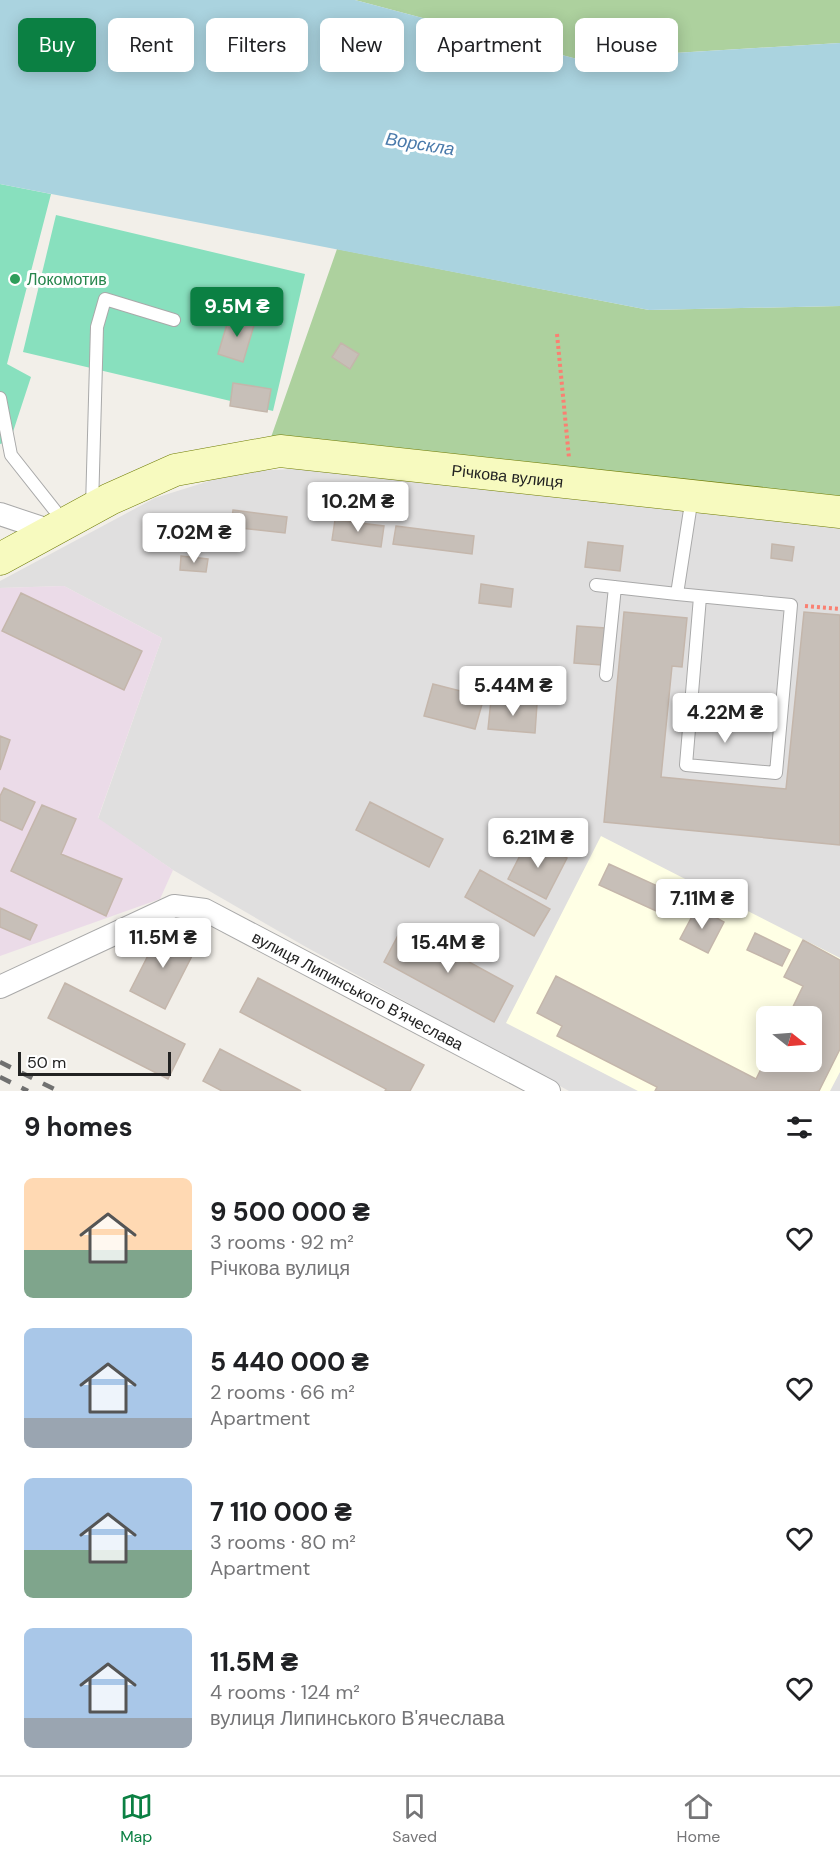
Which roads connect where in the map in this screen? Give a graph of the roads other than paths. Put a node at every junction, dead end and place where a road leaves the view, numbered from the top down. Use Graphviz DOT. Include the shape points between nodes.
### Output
graph roads {
  1 [pos="174,320"];
  2 [pos="0,398"];
  3 [pos="692,496"];
  4 [pos="101,504"];
  5 [pos="840,512"];
  6 [pos="0,514"];
  7 [pos="58,527"];
  8 [pos="0,559"];
  9 [pos="596,585"];
  10 [pos="615,587"];
  11 [pos="677,594"];
  12 [pos="700,597"];
  13 [pos="606,675"];
  14 [pos="0,987"];
  15 [pos="549,1091"];
  1 -- 4 [label="lane" via="105,299 98,327"];
  2 -- 7 [label="lane" via="10,455"];
  3 -- 4 [label="street, Річкова вулиця" via="280,451 174,471"];
  3 -- 5 [label="street, Річкова вулиця"];
  3 -- 11 [label="lane"];
  4 -- 7 [label="street, Річкова вулиця"];
  6 -- 7 [label="street"];
  7 -- 8 [label="street, Річкова вулиця"];
  9 -- 10 [label="lane"];
  10 -- 11 [label="lane"];
  10 -- 13 [label="lane"];
  11 -- 12 [label="lane"];
  12 -- 12 [label="lane" via="791,604 776,773 686,765"];
  14 -- 15 [label="street, вулиця Липинського В'ячеслава" via="174,906 205,910"];
}
